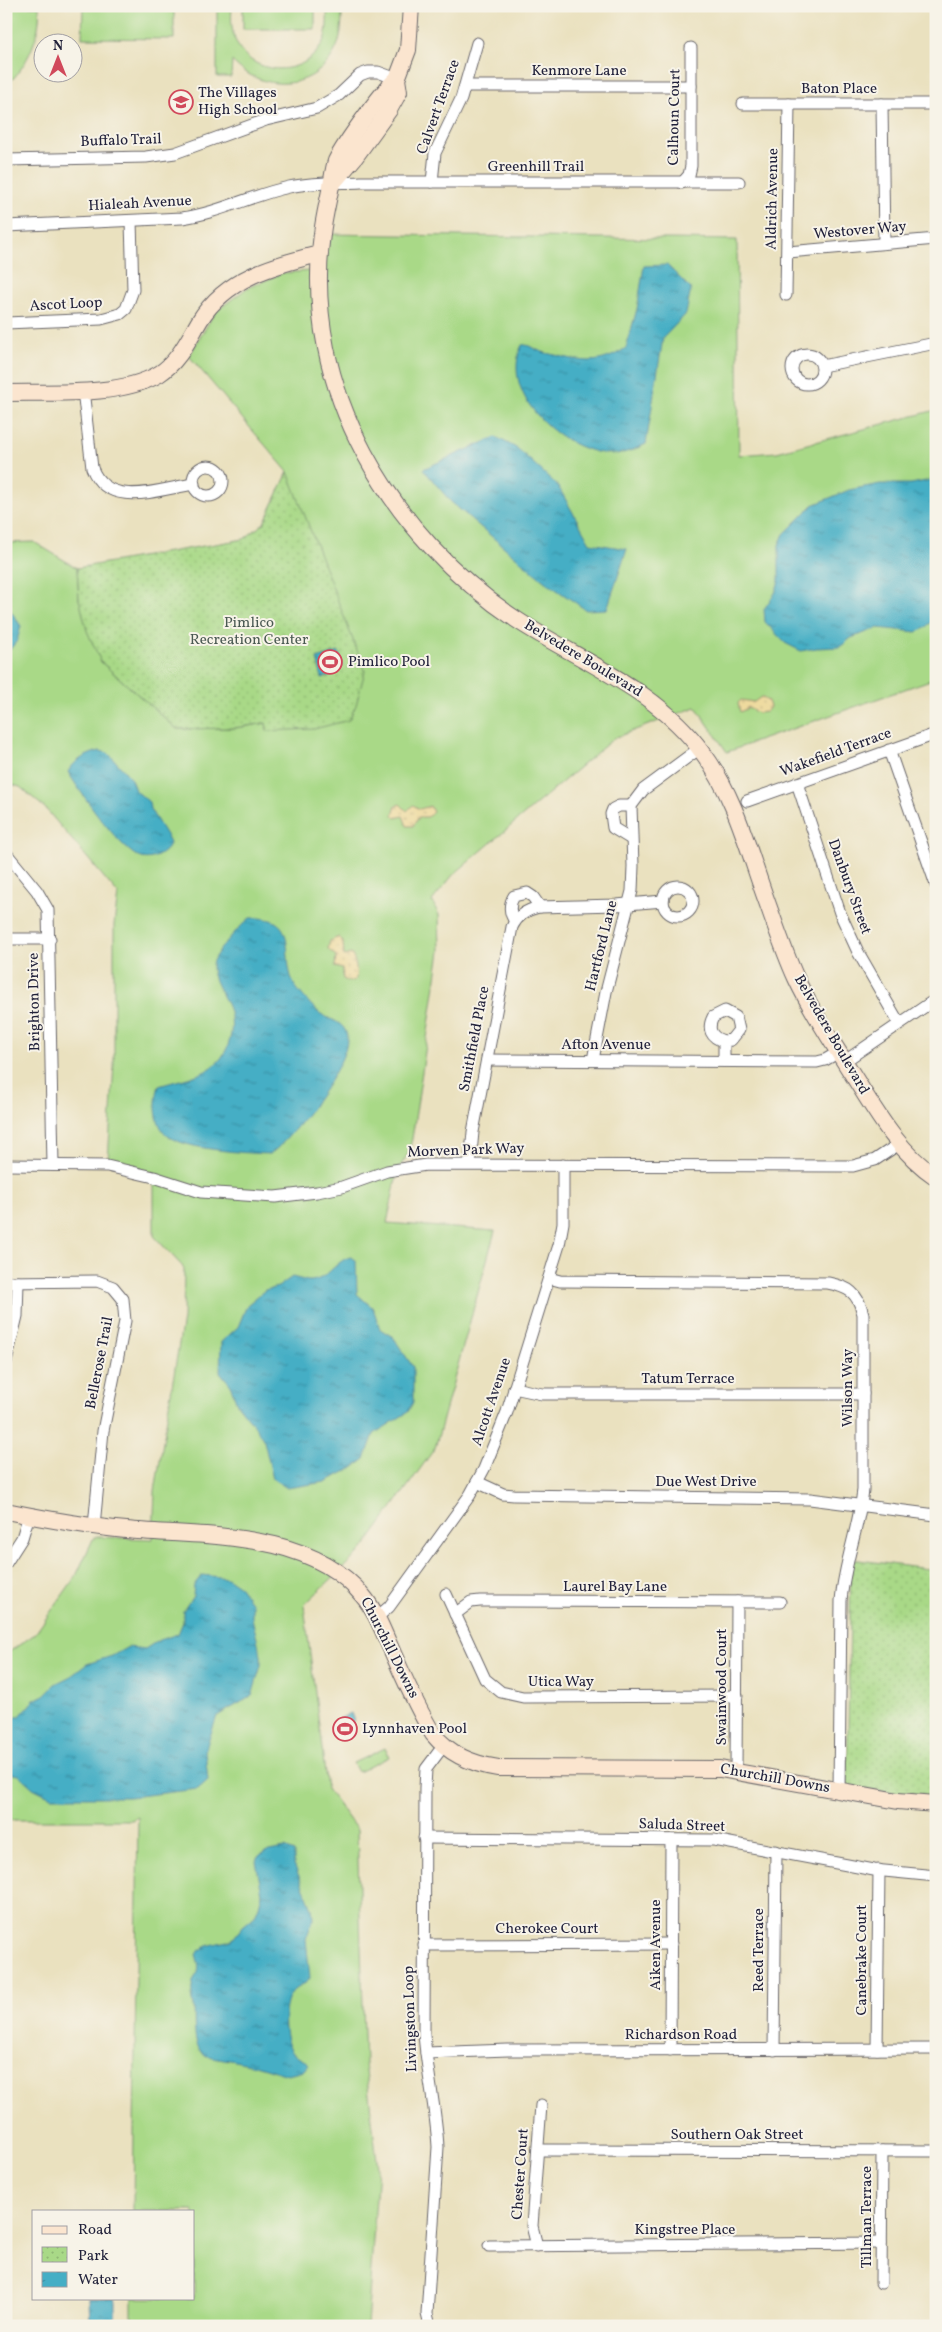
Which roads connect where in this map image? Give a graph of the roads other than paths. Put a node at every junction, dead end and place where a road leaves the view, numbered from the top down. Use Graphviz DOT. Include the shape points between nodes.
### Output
graph roads {
  1 [pos="411,6"];
  2 [pos="477,43"];
  3 [pos="692,48"];
  4 [pos="397,79"];
  5 [pos="466,86"];
  6 [pos="691,86"];
  7 [pos="743,104"];
  8 [pos="789,104"];
  9 [pos="882,104"];
  10 [pos="936,104"];
  11 [pos="6,160"];
  12 [pos="432,182"];
  13 [pos="682,182"];
  14 [pos="739,182"];
  15 [pos="332,184"];
  16 [pos="131,220"];
  17 [pos="6,226"];
  18 [pos="936,239"];
  19 [pos="884,244"];
  20 [pos="788,252"];
  21 [pos="319,254"];
  22 [pos="786,295"];
  23 [pos="6,323"];
  24 [pos="936,343"];
  25 [pos="822,366"];
  26 [pos="83,390"];
  27 [pos="6,393"];
  28 [pos="194,484"];
  29 [pos="936,734"];
  30 [pos="700,748"];
  31 [pos="889,750"];
  32 [pos="797,783"];
  33 [pos="746,801"];
  34 [pos="631,806"];
  35 [pos="631,839"];
  36 [pos="6,853"];
  37 [pos="936,885"];
  38 [pos="662,901"];
  39 [pos="628,904"];
  40 [pos="540,907"];
  41 [pos="515,921"];
  42 [pos="6,939"];
  43 [pos="50,939"];
  44 [pos="936,999"];
  45 [pos="899,1023"];
  46 [pos="724,1041"];
  47 [pos="842,1056"];
  48 [pos="487,1060"];
  49 [pos="593,1060"];
  50 [pos="724,1061"];
  51 [pos="899,1144"];
  52 [pos="470,1164"];
  53 [pos="6,1165"];
  54 [pos="53,1165"];
  55 [pos="563,1165"];
  56 [pos="936,1176"];
  57 [pos="549,1278"];
  58 [pos="12,1282"];
  59 [pos="6,1362"];
  60 [pos="514,1388"];
  61 [pos="863,1394"];
  62 [pos="477,1482"];
  63 [pos="861,1506"];
  64 [pos="6,1511"];
  65 [pos="29,1515"];
  66 [pos="936,1515"];
  67 [pos="94,1526"];
  68 [pos="6,1563"];
  69 [pos="446,1594"];
  70 [pos="737,1602"];
  71 [pos="780,1602"];
  72 [pos="454,1614"];
  73 [pos="376,1618"];
  74 [pos="737,1696"];
  75 [pos="444,1745"];
  76 [pos="736,1772"];
  77 [pos="839,1791"];
  78 [pos="936,1804"];
  79 [pos="424,1838"];
  80 [pos="671,1840"];
  81 [pos="776,1851"];
  82 [pos="880,1870"];
  83 [pos="936,1876"];
  84 [pos="671,1944"];
  85 [pos="424,1945"];
  86 [pos="877,2049"];
  87 [pos="936,2049"];
  88 [pos="670,2050"];
  89 [pos="774,2050"];
  90 [pos="426,2053"];
  91 [pos="541,2105"];
  92 [pos="538,2150"];
  93 [pos="882,2151"];
  94 [pos="936,2151"];
  95 [pos="882,2243"];
  96 [pos="489,2246"];
  97 [pos="537,2246"];
  98 [pos="881,2283"];
  99 [pos="430,2326"];
  1 -- 4 [label="street, Belvedere Boulevard" via="408,50"];
  2 -- 5 [label="street, Calvert Terrace"];
  3 -- 6 [label="street, Calhoun Court"];
  4 -- 11 [label="street, Buffalo Trail" via="368,72 317,108 266,120 175,153 146,157"];
  4 -- 15 [label="street, Belvedere Boulevard" via="383,91 343,149 335,163"];
  5 -- 6 [label="street, Kenmore Lane"];
  5 -- 12 [label="street, Calvert Terrace" via="455,116 435,153"];
  6 -- 13 [label="street, Calhoun Court" via="691,166"];
  7 -- 8 [label="street, Baton Place"];
  8 -- 9 [label="street, Baton Place"];
  8 -- 20 [label="street, Aldrich Avenue"];
  9 -- 10 [label="street, Baton Place"];
  9 -- 19 [label="street"];
  12 -- 13 [label="street, Greenhill Trail"];
  12 -- 15 [label="street, Greenhill Trail"];
  13 -- 14 [label="street, Greenhill Trail"];
  15 -- 16 [label="street, Hialeah Avenue" via="290,187 209,214"];
  15 -- 21 [label="street, Belvedere Boulevard"];
  16 -- 17 [label="street, Hialeah Avenue"];
  16 -- 23 [label="street, Ascot Loop" via="133,290 126,309 120,314 101,319"];
  18 -- 19 [label="street, Westover Way"];
  19 -- 20 [label="street, Westover Way"];
  20 -- 22 [label="street, Aldrich Avenue"];
  21 -- 26 [label="street" via="270,267 241,280 209,308 178,357 160,373 128,386"];
  21 -- 30 [label="street, Belvedere Boulevard" via="324,336 336,388 348,423 384,488 412,526 472,586 514,618 628,683 659,706"];
  24 -- 25 [label="street"];
  26 -- 27 [label="street"];
  26 -- 28 [label="street" via="92,468 96,479 105,488 128,495"];
  29 -- 31 [label="street, Wakefield Terrace"];
  30 -- 34 [label="street" via="643,790"];
  30 -- 47 [label="street, Belvedere Boulevard" via="734,806 796,978"];
  31 -- 32 [label="street, Wakefield Terrace"];
  31 -- 37 [label="street"];
  32 -- 33 [label="street, Wakefield Terrace"];
  32 -- 45 [label="street, Danbury Street" via="840,913 858,952"];
  34 -- 35 [label="street, Hartford Lane"];
  34 -- 35 [label="street" via="613,809 610,822 612,828"];
  35 -- 39 [label="street, Hartford Lane" via="633,880"];
  36 -- 43 [label="street, Brighton Drive" via="43,900 48,910"];
  38 -- 39 [label="street"];
  39 -- 40 [label="street"];
  39 -- 49 [label="street, Hartford Lane"];
  40 -- 41 [label="street" via="530,909"];
  40 -- 41 [label="street, Smithfield Place" via="527,893 514,896 510,910"];
  41 -- 48 [label="street, Smithfield Place"];
  42 -- 43 [label="street"];
  43 -- 54 [label="street, Brighton Drive"];
  44 -- 45 [label="street, Afton Avenue"];
  45 -- 47 [label="street, Afton Avenue"];
  46 -- 50 [label="street"];
  47 -- 50 [label="street, Afton Avenue" via="816,1062"];
  47 -- 51 [label="street, Belvedere Boulevard"];
  48 -- 49 [label="street, Afton Avenue"];
  48 -- 52 [label="street, Smithfield Place"];
  49 -- 50 [label="street, Afton Avenue"];
  51 -- 55 [label="street, Morven Park Way" via="875,1160 852,1166"];
  51 -- 56 [label="street, Belvedere Boulevard" via="922,1168"];
  52 -- 54 [label="street, Morven Park Way" via="406,1167 317,1192 275,1197 201,1192 107,1166"];
  52 -- 55 [label="street, Morven Park Way"];
  53 -- 54 [label="street, Morven Park Way"];
  55 -- 57 [label="street, Alcott Avenue" via="562,1233"];
  57 -- 60 [label="street, Alcott Avenue"];
  57 -- 61 [label="street, Wilson Way" via="560,1281 828,1283 842,1286 860,1301 864,1314"];
  58 -- 59 [label="street" via="17,1316"];
  58 -- 67 [label="street, Bellerose Trail" via="98,1281 113,1287 123,1299 125,1321 102,1440"];
  60 -- 61 [label="street, Tatum Terrace" via="542,1394"];
  60 -- 62 [label="street, Alcott Avenue" via="497,1439"];
  61 -- 63 [label="street, Wilson Way"];
  62 -- 63 [label="street, Due West Drive" via="503,1494 514,1495 786,1498"];
  62 -- 73 [label="street, Alcott Avenue" via="389,1608"];
  63 -- 66 [label="street, Due West Drive"];
  63 -- 77 [label="street, Wilson Way" via="841,1601"];
  64 -- 65 [label="street, Churchill Downs"];
  65 -- 67 [label="street, Churchill Downs"];
  65 -- 68 [label="street" via="22,1538"];
  67 -- 73 [label="street, Churchill Downs" via="203,1533 305,1555 330,1567 354,1586"];
  69 -- 72 [label="street, Utica Way"];
  70 -- 71 [label="street, Laurel Bay Lane"];
  70 -- 72 [label="street, Laurel Bay Lane" via="480,1601 471,1602"];
  70 -- 74 [label="street, Swainwood Court"];
  72 -- 74 [label="street, Utica Way" via="485,1679 511,1696"];
  73 -- 75 [label="street, Churchill Downs" via="428,1725"];
  74 -- 76 [label="street, Swainwood Court"];
  75 -- 76 [label="street, Churchill Downs" via="472,1762 498,1768 706,1768"];
  75 -- 79 [label="street, Livingston Loop" via="426,1769"];
  76 -- 77 [label="street, Churchill Downs"];
  77 -- 78 [label="street, Churchill Downs" via="898,1802"];
  79 -- 80 [label="street, Saluda Street"];
  79 -- 85 [label="street, Livingston Loop"];
  80 -- 81 [label="street, Saluda Street" via="714,1840"];
  80 -- 84 [label="street, Aiken Avenue"];
  81 -- 82 [label="street, Saluda Street"];
  81 -- 89 [label="street, Reed Terrace"];
  82 -- 83 [label="street, Saluda Street"];
  82 -- 86 [label="street, Canebrake Court"];
  84 -- 85 [label="street, Cherokee Court"];
  84 -- 88 [label="street, Aiken Avenue"];
  85 -- 90 [label="street, Livingston Loop"];
  86 -- 87 [label="street, Richardson Road"];
  86 -- 89 [label="street, Richardson Road"];
  88 -- 89 [label="street, Richardson Road"];
  88 -- 90 [label="street, Richardson Road"];
  90 -- 99 [label="street, Livingston Loop" via="438,2147 427,2314"];
  91 -- 92 [label="street, Chester Court"];
  92 -- 93 [label="street, Southern Oak Street"];
  92 -- 97 [label="street, Chester Court" via="532,2226"];
  93 -- 94 [label="street, Southern Oak Street"];
  93 -- 95 [label="street, Tillman Terrace"];
  95 -- 97 [label="street, Kingstree Place"];
  95 -- 98 [label="street, Tillman Terrace"];
  96 -- 97 [label="street, Kingstree Place"];
}
